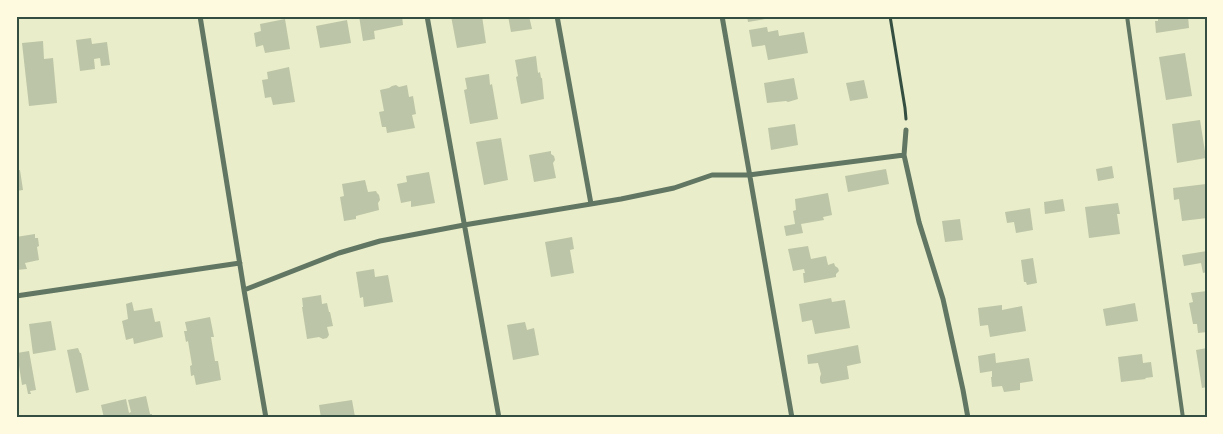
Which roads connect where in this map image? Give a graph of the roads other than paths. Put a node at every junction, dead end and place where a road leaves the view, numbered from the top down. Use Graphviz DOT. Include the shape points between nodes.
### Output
graph roads {
  1 [pos="200,16"];
  2 [pos="427,16"];
  3 [pos="557,16"];
  4 [pos="722,16"];
  5 [pos="1127,16"];
  6 [pos="906,130"];
  7 [pos="904,155"];
  8 [pos="750,175"];
  9 [pos="591,204"];
  10 [pos="464,225"];
  11 [pos="240,263"];
  12 [pos="244,290"];
  13 [pos="16,296"];
  14 [pos="266,418"];
  15 [pos="499,418"];
  16 [pos="792,418"];
  17 [pos="968,418"];
  18 [pos="1183,418"];
  1 -- 11 [label="street"];
  2 -- 10 [label="street"];
  3 -- 9 [label="street"];
  4 -- 8 [label="street"];
  5 -- 18 [label="lane"];
  6 -- 7 [label="street"];
  7 -- 8 [label="street"];
  7 -- 17 [label="street" via="919,222 943,299"];
  8 -- 9 [label="street" via="712,175 674,188"];
  8 -- 16 [label="street"];
  9 -- 10 [label="street"];
  10 -- 12 [label="street" via="380,240"];
  10 -- 15 [label="street"];
  11 -- 12 [label="street"];
  11 -- 13 [label="street"];
  12 -- 14 [label="street"];
}
